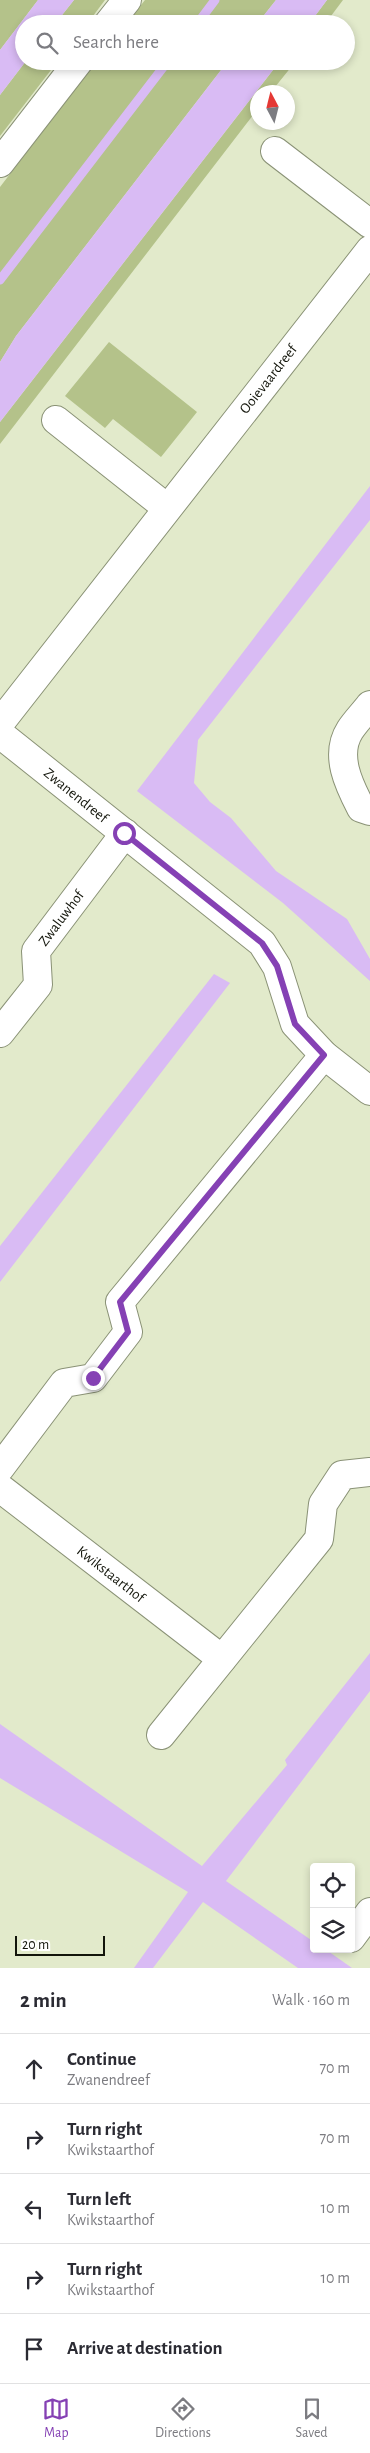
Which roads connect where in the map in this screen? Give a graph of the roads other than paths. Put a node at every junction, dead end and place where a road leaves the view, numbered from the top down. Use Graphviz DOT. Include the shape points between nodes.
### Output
graph roads {
  1 [pos="126,0"];
  2 [pos="115,15"];
  3 [pos="72,70"];
  4 [pos="275,151"];
  5 [pos="0,163"];
  6 [pos="370,224"];
  7 [pos="370,250"];
  8 [pos="56,420"];
  9 [pos="167,508"];
  10 [pos="370,705"];
  11 [pos="0,723"];
  12 [pos="0,734"];
  13 [pos="370,811"];
  14 [pos="124,833"];
  15 [pos="0,1033"];
  16 [pos="324,1055"];
  17 [pos="370,1091"];
  18 [pos="0,1468"];
  19 [pos="370,1472"];
  20 [pos="0,1488"];
  21 [pos="222,1659"];
  22 [pos="161,1735"];
  23 [pos="370,1912"];
  24 [pos="355,1933"];
  1 -- 2 [label="street"];
  3 -- 5 [label="street"];
  4 -- 6 [label="street"];
  7 -- 9 [label="street, Ooievaardreef"];
  8 -- 9 [label="street"];
  9 -- 11 [label="street, Ooievaardreef"];
  10 -- 13 [label="street" via="349,731 343,753 347,781 361,808"];
  12 -- 14 [label="street, Zwanendreef"];
  14 -- 15 [label="street, Zwaluwhof" via="36,951 38,985"];
  14 -- 16 [label="street, Zwanendreef" via="262,943 277,966 295,1024"];
  16 -- 17 [label="street, Zwanendreef"];
  16 -- 18 [label="street" via="120,1302 128,1332 93,1378 64,1383"];
  19 -- 21 [label="street" via="342,1476 323,1504 319,1539"];
  20 -- 21 [label="street, Kwikstaarthof"];
  21 -- 22 [label="street"];
  23 -- 24 [label="street"];
}
